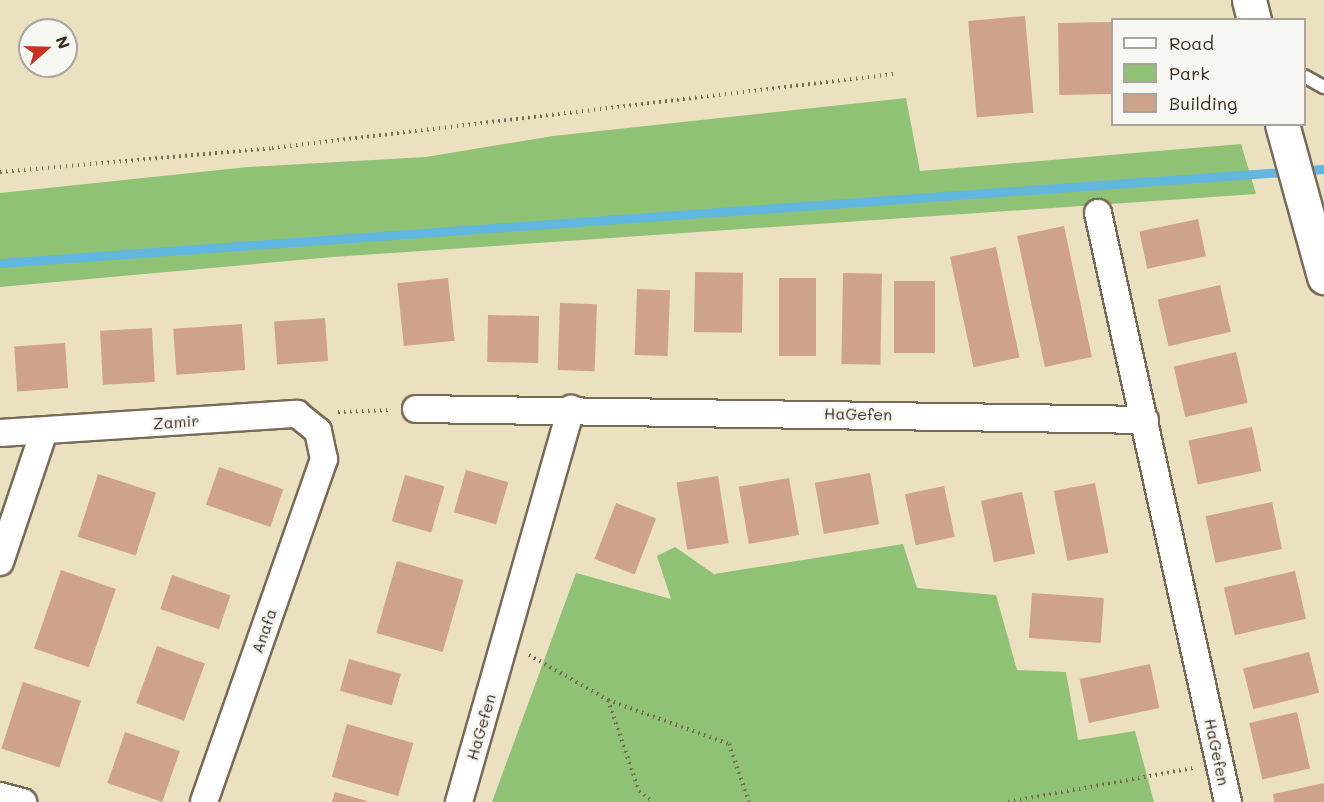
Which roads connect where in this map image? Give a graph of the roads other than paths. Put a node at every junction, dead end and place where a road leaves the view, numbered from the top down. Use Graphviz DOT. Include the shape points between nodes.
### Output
graph roads {
  1 [pos="1249,0"];
  2 [pos="1254,18"];
  3 [pos="1306,77"];
  4 [pos="1324,87"];
  5 [pos="1283,126"];
  6 [pos="1098,213"];
  7 [pos="1324,277"];
  8 [pos="416,409"];
  9 [pos="571,409"];
  10 [pos="1145,420"];
  11 [pos="44,431"];
  12 [pos="0,433"];
  13 [pos="324,459"];
  14 [pos="0,562"];
  15 [pos="0,796"];
  16 [pos="23,802"];
  17 [pos="204,802"];
  18 [pos="459,802"];
  19 [pos="1228,802"];
  1 -- 2 [label="street"];
  3 -- 4 [label="lane"];
  5 -- 7 [label="street"];
  6 -- 10 [label="street, HaGefen"];
  8 -- 9 [label="street, HaGefen"];
  9 -- 10 [label="street, HaGefen"];
  9 -- 18 [label="street, HaGefen"];
  10 -- 19 [label="street, HaGefen"];
  11 -- 12 [label="street, Zamir"];
  11 -- 13 [label="street, Zamir" via="297,414 318,431"];
  11 -- 14 [label="street"];
  13 -- 17 [label="street, Anafa"];
  15 -- 16 [label="street"];
}
